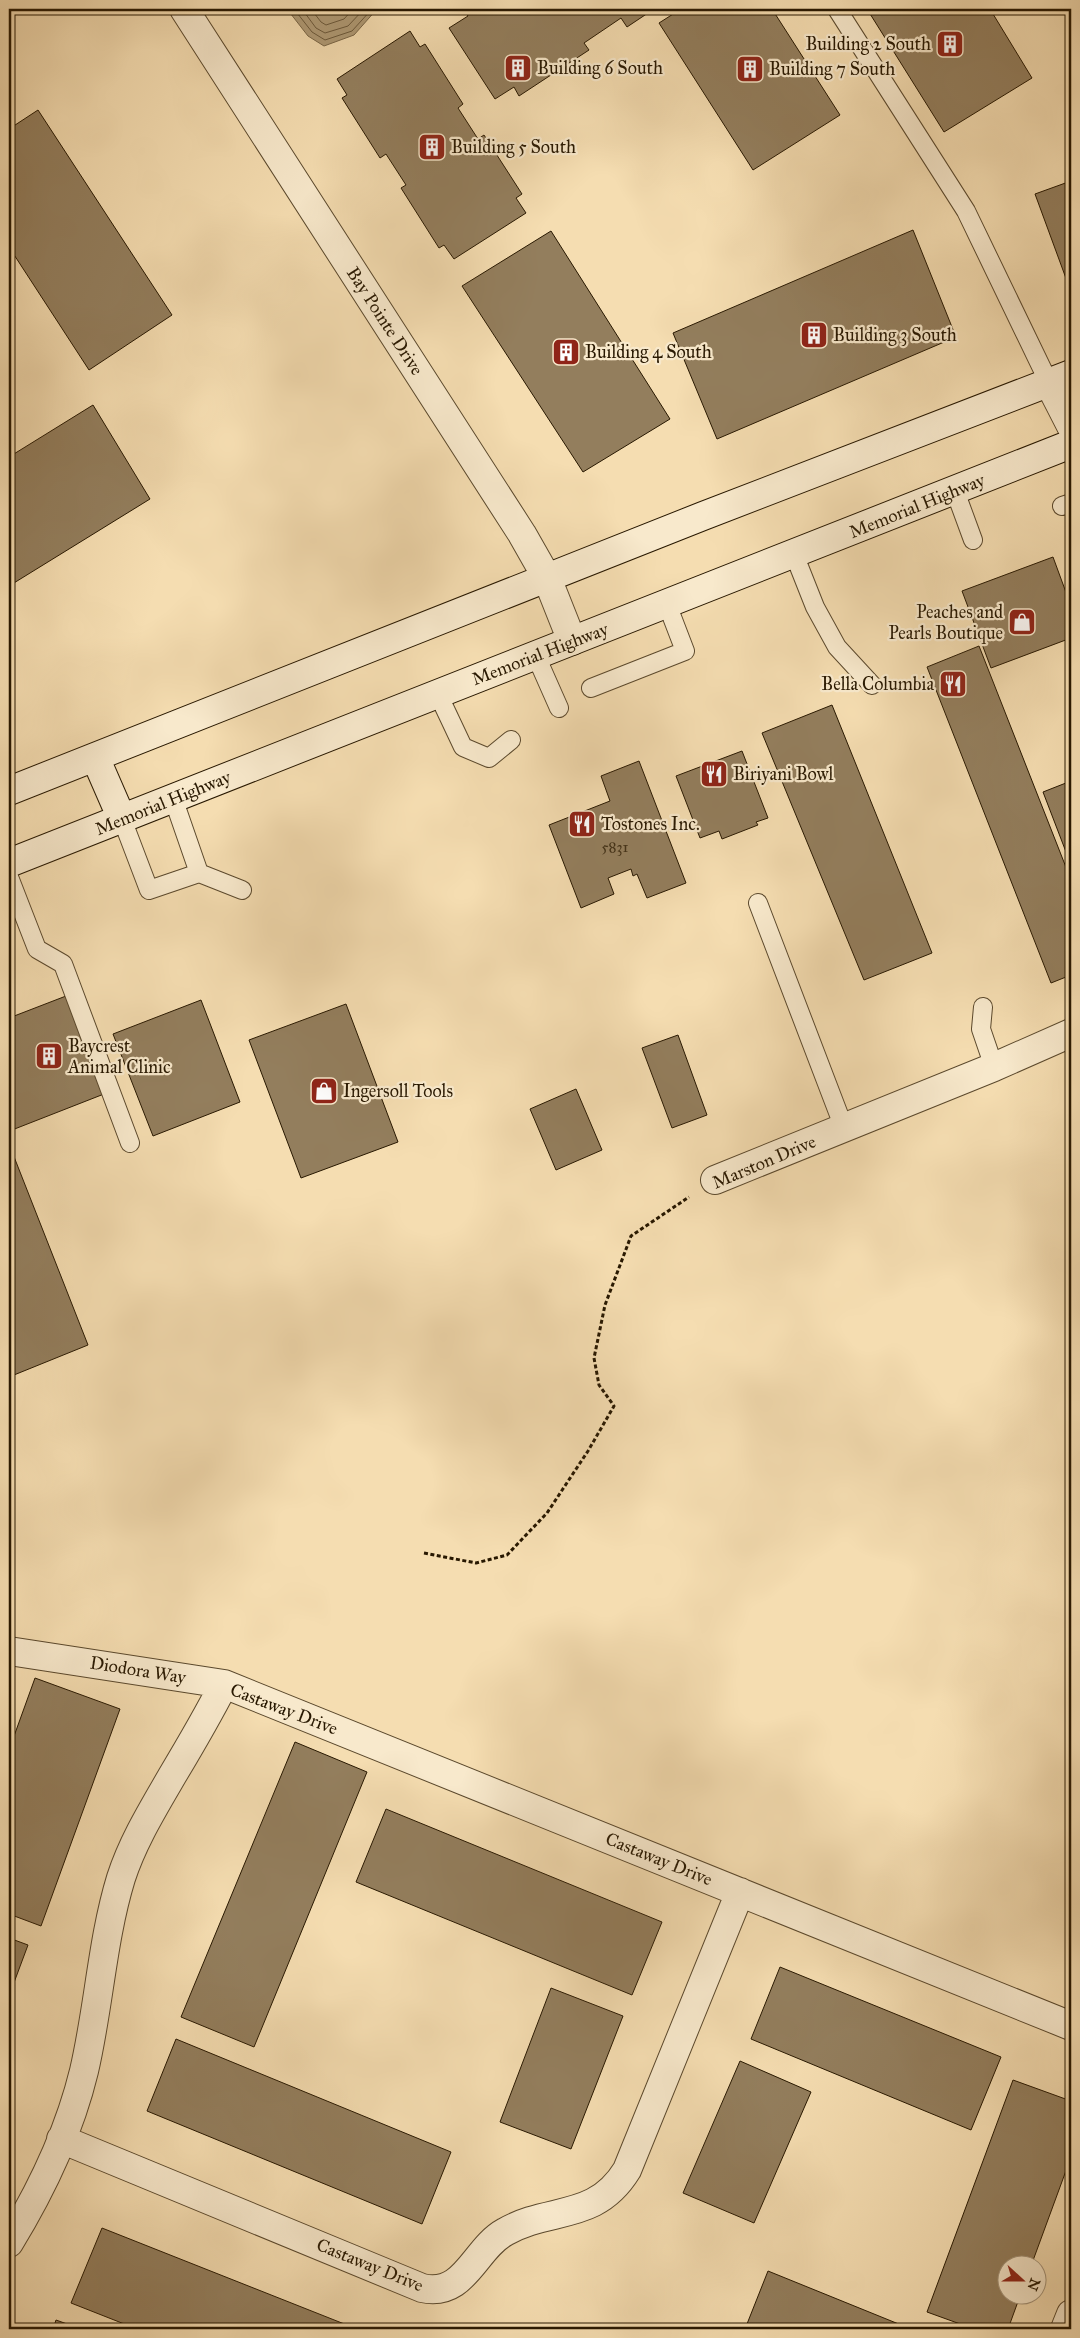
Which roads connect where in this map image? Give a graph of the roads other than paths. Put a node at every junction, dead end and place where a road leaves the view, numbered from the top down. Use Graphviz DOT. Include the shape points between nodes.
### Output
graph roads {
  1 [pos="184,9"];
  2 [pos="837,9"];
  3 [pos="1060,378"];
  4 [pos="1071,426"];
  5 [pos="1071,444"];
  6 [pos="955,491"];
  7 [pos="973,540"];
  8 [pos="794,554"];
  9 [pos="547,578"];
  10 [pos="667,604"];
  11 [pos="572,641"];
  12 [pos="536,656"];
  13 [pos="872,685"];
  14 [pos="591,688"];
  15 [pos="438,694"];
  16 [pos="559,708"];
  17 [pos="510,740"];
  18 [pos="95,756"];
  19 [pos="9,790"];
  20 [pos="173,798"];
  21 [pos="122,819"];
  22 [pos="9,863"];
  23 [pos="199,873"];
  24 [pos="9,877"];
  25 [pos="242,890"];
  26 [pos="758,903"];
  27 [pos="983,1006"];
  28 [pos="1071,1032"];
  29 [pos="994,1067"];
  30 [pos="844,1128"];
  31 [pos="130,1142"];
  32 [pos="715,1180"];
  33 [pos="9,1651"];
  34 [pos="224,1684"];
  35 [pos="740,1892"];
  36 [pos="1071,2026"];
  37 [pos="61,2139"];
  38 [pos="9,2243"];
  39 [pos="1071,2314"];
  40 [pos="1065,2329"];
  1 -- 9 [label="street, Bay Pointe Drive" via="522,534"];
  2 -- 3 [label="lane" via="966,211"];
  3 -- 4 [label="street"];
  3 -- 9 [label="street"];
  5 -- 6 [label="street, Memorial Highway"];
  6 -- 7 [label="lane"];
  6 -- 8 [label="street, Memorial Highway"];
  8 -- 10 [label="street, Memorial Highway"];
  8 -- 13 [label="lane" via="815,608 837,646"];
  9 -- 11 [label="street, Bay Pointe Drive"];
  9 -- 18 [label="street"];
  10 -- 11 [label="street, Memorial Highway"];
  10 -- 14 [label="lane" via="685,651"];
  11 -- 12 [label="street, Memorial Highway"];
  12 -- 15 [label="street, Memorial Highway"];
  12 -- 16 [label="lane"];
  15 -- 17 [label="lane" via="463,747 489,758"];
  15 -- 20 [label="street, Memorial Highway"];
  18 -- 19 [label="street"];
  18 -- 21 [label="street"];
  20 -- 21 [label="street, Memorial Highway"];
  20 -- 23 [label="lane"];
  21 -- 22 [label="street, Memorial Highway"];
  21 -- 23 [label="lane" via="149,890"];
  23 -- 25 [label="lane"];
  24 -- 31 [label="lane" via="37,949 63,964"];
  26 -- 30 [label="lane"];
  27 -- 29 [label="lane" via="981,1029"];
  28 -- 29 [label="street, Marston Drive"];
  29 -- 30 [label="street, Marston Drive"];
  30 -- 32 [label="street, Marston Drive"];
  33 -- 34 [label="street, Diodora Way"];
  34 -- 35 [label="street, Castaway Drive"];
  34 -- 37 [label="street, Castaway Drive" via="147,1819 122,1878 84,2070"];
  35 -- 36 [label="street, Castaway Drive"];
  35 -- 37 [label="street, Castaway Drive" via="621,2180 596,2202 504,2232 481,2253 461,2279 446,2288 422,2288"];
  37 -- 38 [label="street, Castaway Drive" via="37,2196"];
  39 -- 40 [label="street"];
}
